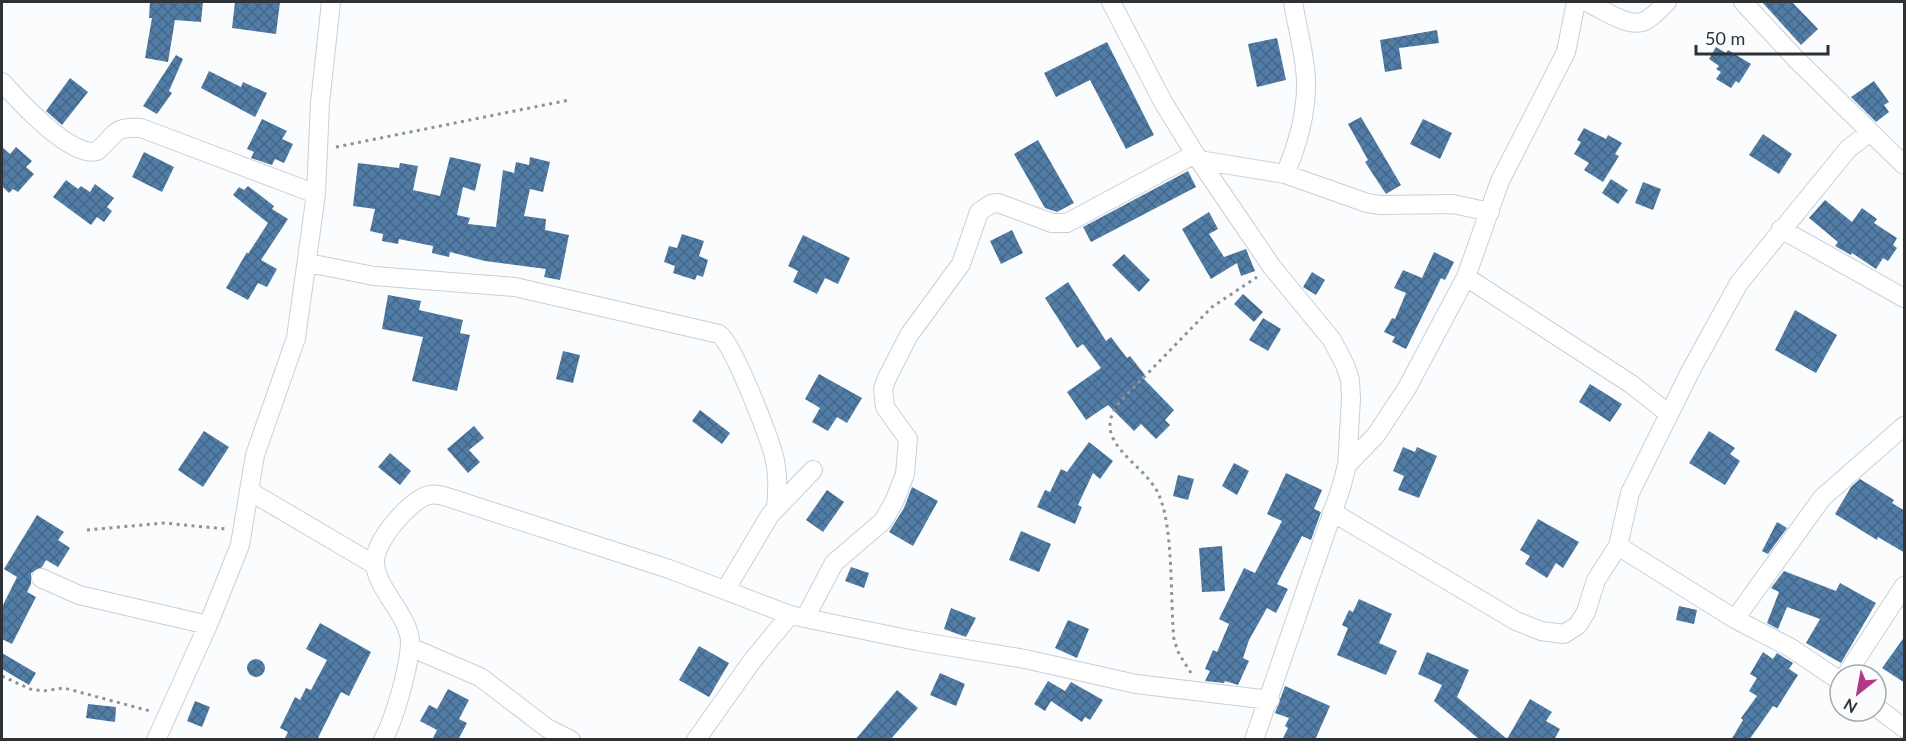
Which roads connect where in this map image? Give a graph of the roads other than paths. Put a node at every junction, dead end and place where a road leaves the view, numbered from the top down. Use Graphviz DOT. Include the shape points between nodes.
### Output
graph roads {
  1 [pos="331,2"];
  2 [pos="1111,2"];
  3 [pos="1293,2"];
  4 [pos="1576,2"];
  5 [pos="1587,2"];
  6 [pos="1667,2"];
  7 [pos="1743,2"];
  8 [pos="2,82"];
  9 [pos="1869,133"];
  10 [pos="1197,157"];
  11 [pos="1905,165"];
  12 [pos="1285,174"];
  13 [pos="316,194"];
  14 [pos="1490,212"];
  15 [pos="1781,229"];
  16 [pos="308,263"];
  17 [pos="1466,277"];
  18 [pos="1905,298"];
  19 [pos="1669,414"];
  20 [pos="1905,426"];
  21 [pos="1347,465"];
  22 [pos="813,470"];
  23 [pos="250,492"];
  24 [pos="776,507"];
  25 [pos="1332,512"];
  26 [pos="1618,546"];
  27 [pos="375,565"];
  28 [pos="42,578"];
  29 [pos="1905,586"];
  30 [pos="726,589"];
  31 [pos="797,617"];
  32 [pos="1735,619"];
  33 [pos="207,625"];
  34 [pos="410,647"];
  35 [pos="1854,663"];
  36 [pos="1828,673"];
  37 [pos="1270,700"];
  38 [pos="1888,716"];
  39 [pos="1905,728"];
  40 [pos="156,740"];
  41 [pos="383,740"];
  42 [pos="571,740"];
  43 [pos="696,740"];
  44 [pos="1254,740"];
  1 -- 13 [label="street" via="320,103"];
  2 -- 10 [label="street" via="1163,102"];
  3 -- 12 [label="street" via="1306,79 1297,145"];
  4 -- 14 [label="street" via="1562,61 1500,182"];
  5 -- 6 [label="street" via="1638,23"];
  7 -- 9 [label="street"];
  8 -- 13 [label="street" via="39,119 80,150 97,151 111,134 122,128 141,128"];
  9 -- 11 [label="street"];
  9 -- 15 [label="street" via="1848,149"];
  10 -- 12 [label="street"];
  10 -- 21 [label="street" via="1272,267 1332,340 1345,365 1351,399"];
  10 -- 31 [label="street" via="1067,223 1052,223 998,203 979,212 961,264 909,335 883,389 885,407 908,439 905,474 894,502 882,521 834,563"];
  12 -- 14 [label="street" via="1367,203 1453,204"];
  13 -- 16 [label="street"];
  14 -- 17 [label="street"];
  15 -- 18 [label="street"];
  15 -- 19 [label="street" via="1739,283"];
  16 -- 23 [label="street" via="296,338 255,455"];
  16 -- 24 [label="street" via="374,276 515,287 720,334 738,365 774,456"];
  17 -- 19 [label="street" via="1630,384"];
  17 -- 21 [label="street" via="1407,388 1376,435"];
  19 -- 26 [label="street" via="1630,493"];
  20 -- 32 [label="street" via="1822,498"];
  21 -- 25 [label="street"];
  22 -- 24 [label="street"];
  23 -- 27 [label="street"];
  23 -- 33 [label="street" via="243,530"];
  24 -- 30 [label="street"];
  25 -- 26 [label="street" via="1516,621 1549,633 1564,633 1578,625 1596,580"];
  25 -- 37 [label="street"];
  26 -- 32 [label="street"];
  27 -- 30 [label="street" via="379,546 411,505 439,495"];
  27 -- 34 [label="street" via="406,629"];
  28 -- 33 [label="street" via="78,595"];
  29 -- 35 [label="street"];
  30 -- 31 [label="street"];
  31 -- 37 [label="street" via="1025,659 1136,684"];
  31 -- 43 [label="street" via="752,661"];
  32 -- 36 [label="street"];
  33 -- 40 [label="street"];
  34 -- 41 [label="street" via="392,724"];
  34 -- 42 [label="street" via="480,677 547,728"];
  37 -- 44 [label="street"];
  38 -- 39 [label="street"];
}
